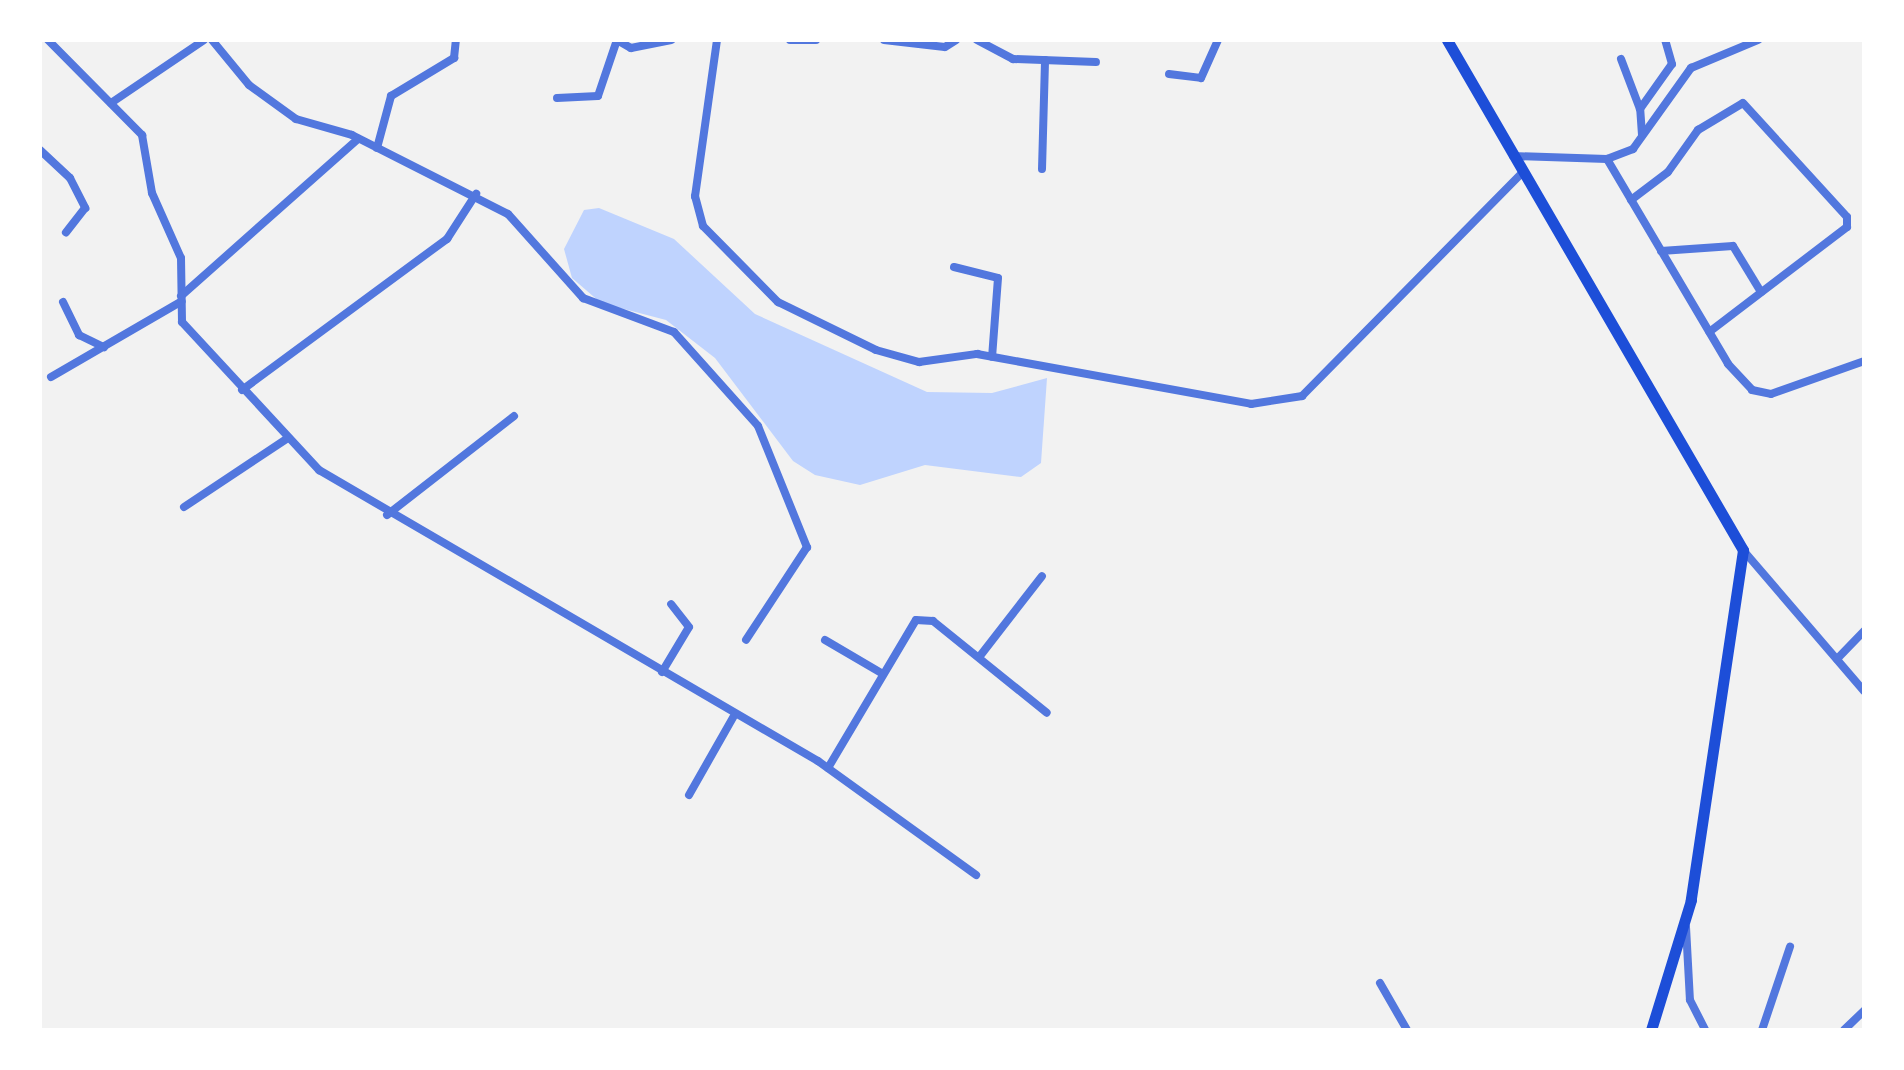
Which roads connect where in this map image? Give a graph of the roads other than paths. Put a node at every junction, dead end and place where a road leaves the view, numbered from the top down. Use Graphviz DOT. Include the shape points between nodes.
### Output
graph roads {
  1 [pos="48,40"];
  2 [pos="204,40"];
  3 [pos="212,40"];
  4 [pos="456,40"];
  5 [pos="617,40"];
  6 [pos="671,40"];
  7 [pos="717,40"];
  8 [pos="790,40"];
  9 [pos="816,40"];
  10 [pos="884,40"];
  11 [pos="956,40"];
  12 [pos="977,40"];
  13 [pos="1218,40"];
  14 [pos="1447,40"];
  15 [pos="1665,40"];
  16 [pos="1758,40"];
  17 [pos="1621,59"];
  18 [pos="1045,60"];
  19 [pos="1096,62"];
  20 [pos="1169,74"];
  21 [pos="557,98"];
  22 [pos="111,103"];
  23 [pos="1640,109"];
  24 [pos="1642,136"];
  25 [pos="358,139"];
  26 [pos="377,148"];
  27 [pos="40,150"];
  28 [pos="1513,156"];
  29 [pos="1607,159"];
  30 [pos="1042,169"];
  31 [pos="1523,172"];
  32 [pos="476,194"];
  33 [pos="1631,200"];
  34 [pos="66,232"];
  35 [pos="1661,251"];
  36 [pos="954,267"];
  37 [pos="1761,292"];
  38 [pos="182,299"];
  39 [pos="63,302"];
  40 [pos="1709,332"];
  41 [pos="105,347"];
  42 [pos="992,357"];
  43 [pos="1864,361"];
  44 [pos="51,377"];
  45 [pos="242,390"];
  46 [pos="514,416"];
  47 [pos="288,438"];
  48 [pos="184,507"];
  49 [pos="387,515"];
  50 [pos="1743,550"];
  51 [pos="1042,576"];
  52 [pos="671,604"];
  53 [pos="1864,631"];
  54 [pos="746,640"];
  55 [pos="825,640"];
  56 [pos="980,656"];
  57 [pos="1837,659"];
  58 [pos="662,672"];
  59 [pos="883,674"];
  60 [pos="1864,691"];
  61 [pos="1047,713"];
  62 [pos="735,714"];
  63 [pos="828,768"];
  64 [pos="689,795"];
  65 [pos="976,875"];
  66 [pos="1686,926"];
  67 [pos="1790,947"];
  68 [pos="1380,983"];
  69 [pos="1864,1011"];
  70 [pos="1407,1030"];
  71 [pos="1651,1030"];
  72 [pos="1705,1030"];
  73 [pos="1762,1030"];
  74 [pos="1844,1030"];
  1 -- 22 [label="street"];
  2 -- 22 [label="street"];
  3 -- 25 [label="street" via="249,85 296,119"];
  4 -- 26 [label="street" via="454,58 391,96"];
  5 -- 6 [label="street" via="631,48"];
  5 -- 21 [label="street" via="598,96"];
  7 -- 42 [label="street" via="695,196 703,226 720,247 778,302 876,350 919,362"];
  8 -- 9 [label="street"];
  10 -- 11 [label="street" via="945,47"];
  12 -- 18 [label="street" via="1013,59"];
  13 -- 20 [label="street" via="1201,78"];
  14 -- 28 [label="main road"];
  15 -- 23 [label="street" via="1669,72"];
  16 -- 24 [label="street" via="1691,68"];
  17 -- 23 [label="street"];
  18 -- 19 [label="street"];
  18 -- 30 [label="street"];
  22 -- 38 [label="street" via="142,135 152,193 181,258"];
  23 -- 24 [label="street"];
  24 -- 29 [label="street" via="1633,149"];
  25 -- 26 [label="street"];
  25 -- 38 [label="street"];
  26 -- 32 [label="street"];
  27 -- 34 [label="street" via="70,178 85,208"];
  28 -- 29 [label="street"];
  28 -- 31 [label="main road"];
  29 -- 33 [label="street"];
  31 -- 42 [label="street" via="1302,396 1251,404"];
  31 -- 50 [label="main road"];
  32 -- 45 [label="street" via="447,239"];
  32 -- 54 [label="street" via="508,214 583,298 674,332 758,426 807,547"];
  33 -- 35 [label="street"];
  33 -- 37 [label="street" via="1668,172 1698,130 1749,104 1847,217 1847,227"];
  35 -- 37 [label="street" via="1733,246"];
  35 -- 40 [label="street"];
  36 -- 42 [label="street" via="998,278"];
  37 -- 40 [label="street"];
  38 -- 41 [label="street"];
  38 -- 45 [label="street" via="182,322"];
  39 -- 41 [label="street" via="79,335"];
  40 -- 43 [label="street" via="1740,379 1760,393"];
  41 -- 44 [label="street"];
  45 -- 47 [label="street"];
  46 -- 49 [label="street"];
  47 -- 48 [label="street"];
  47 -- 49 [label="street" via="319,470"];
  49 -- 58 [label="street"];
  50 -- 57 [label="street"];
  50 -- 66 [label="main road"];
  51 -- 56 [label="street"];
  52 -- 58 [label="street" via="689,627"];
  53 -- 57 [label="street"];
  55 -- 59 [label="street"];
  56 -- 59 [label="street" via="933,621 916,620"];
  56 -- 61 [label="street"];
  57 -- 60 [label="street"];
  58 -- 62 [label="street"];
  59 -- 63 [label="street"];
  62 -- 63 [label="street"];
  62 -- 64 [label="street"];
  63 -- 65 [label="street"];
  66 -- 71 [label="main road"];
  66 -- 72 [label="street" via="1690,1000"];
  67 -- 73 [label="street"];
  68 -- 70 [label="street"];
  69 -- 74 [label="street"];
}
